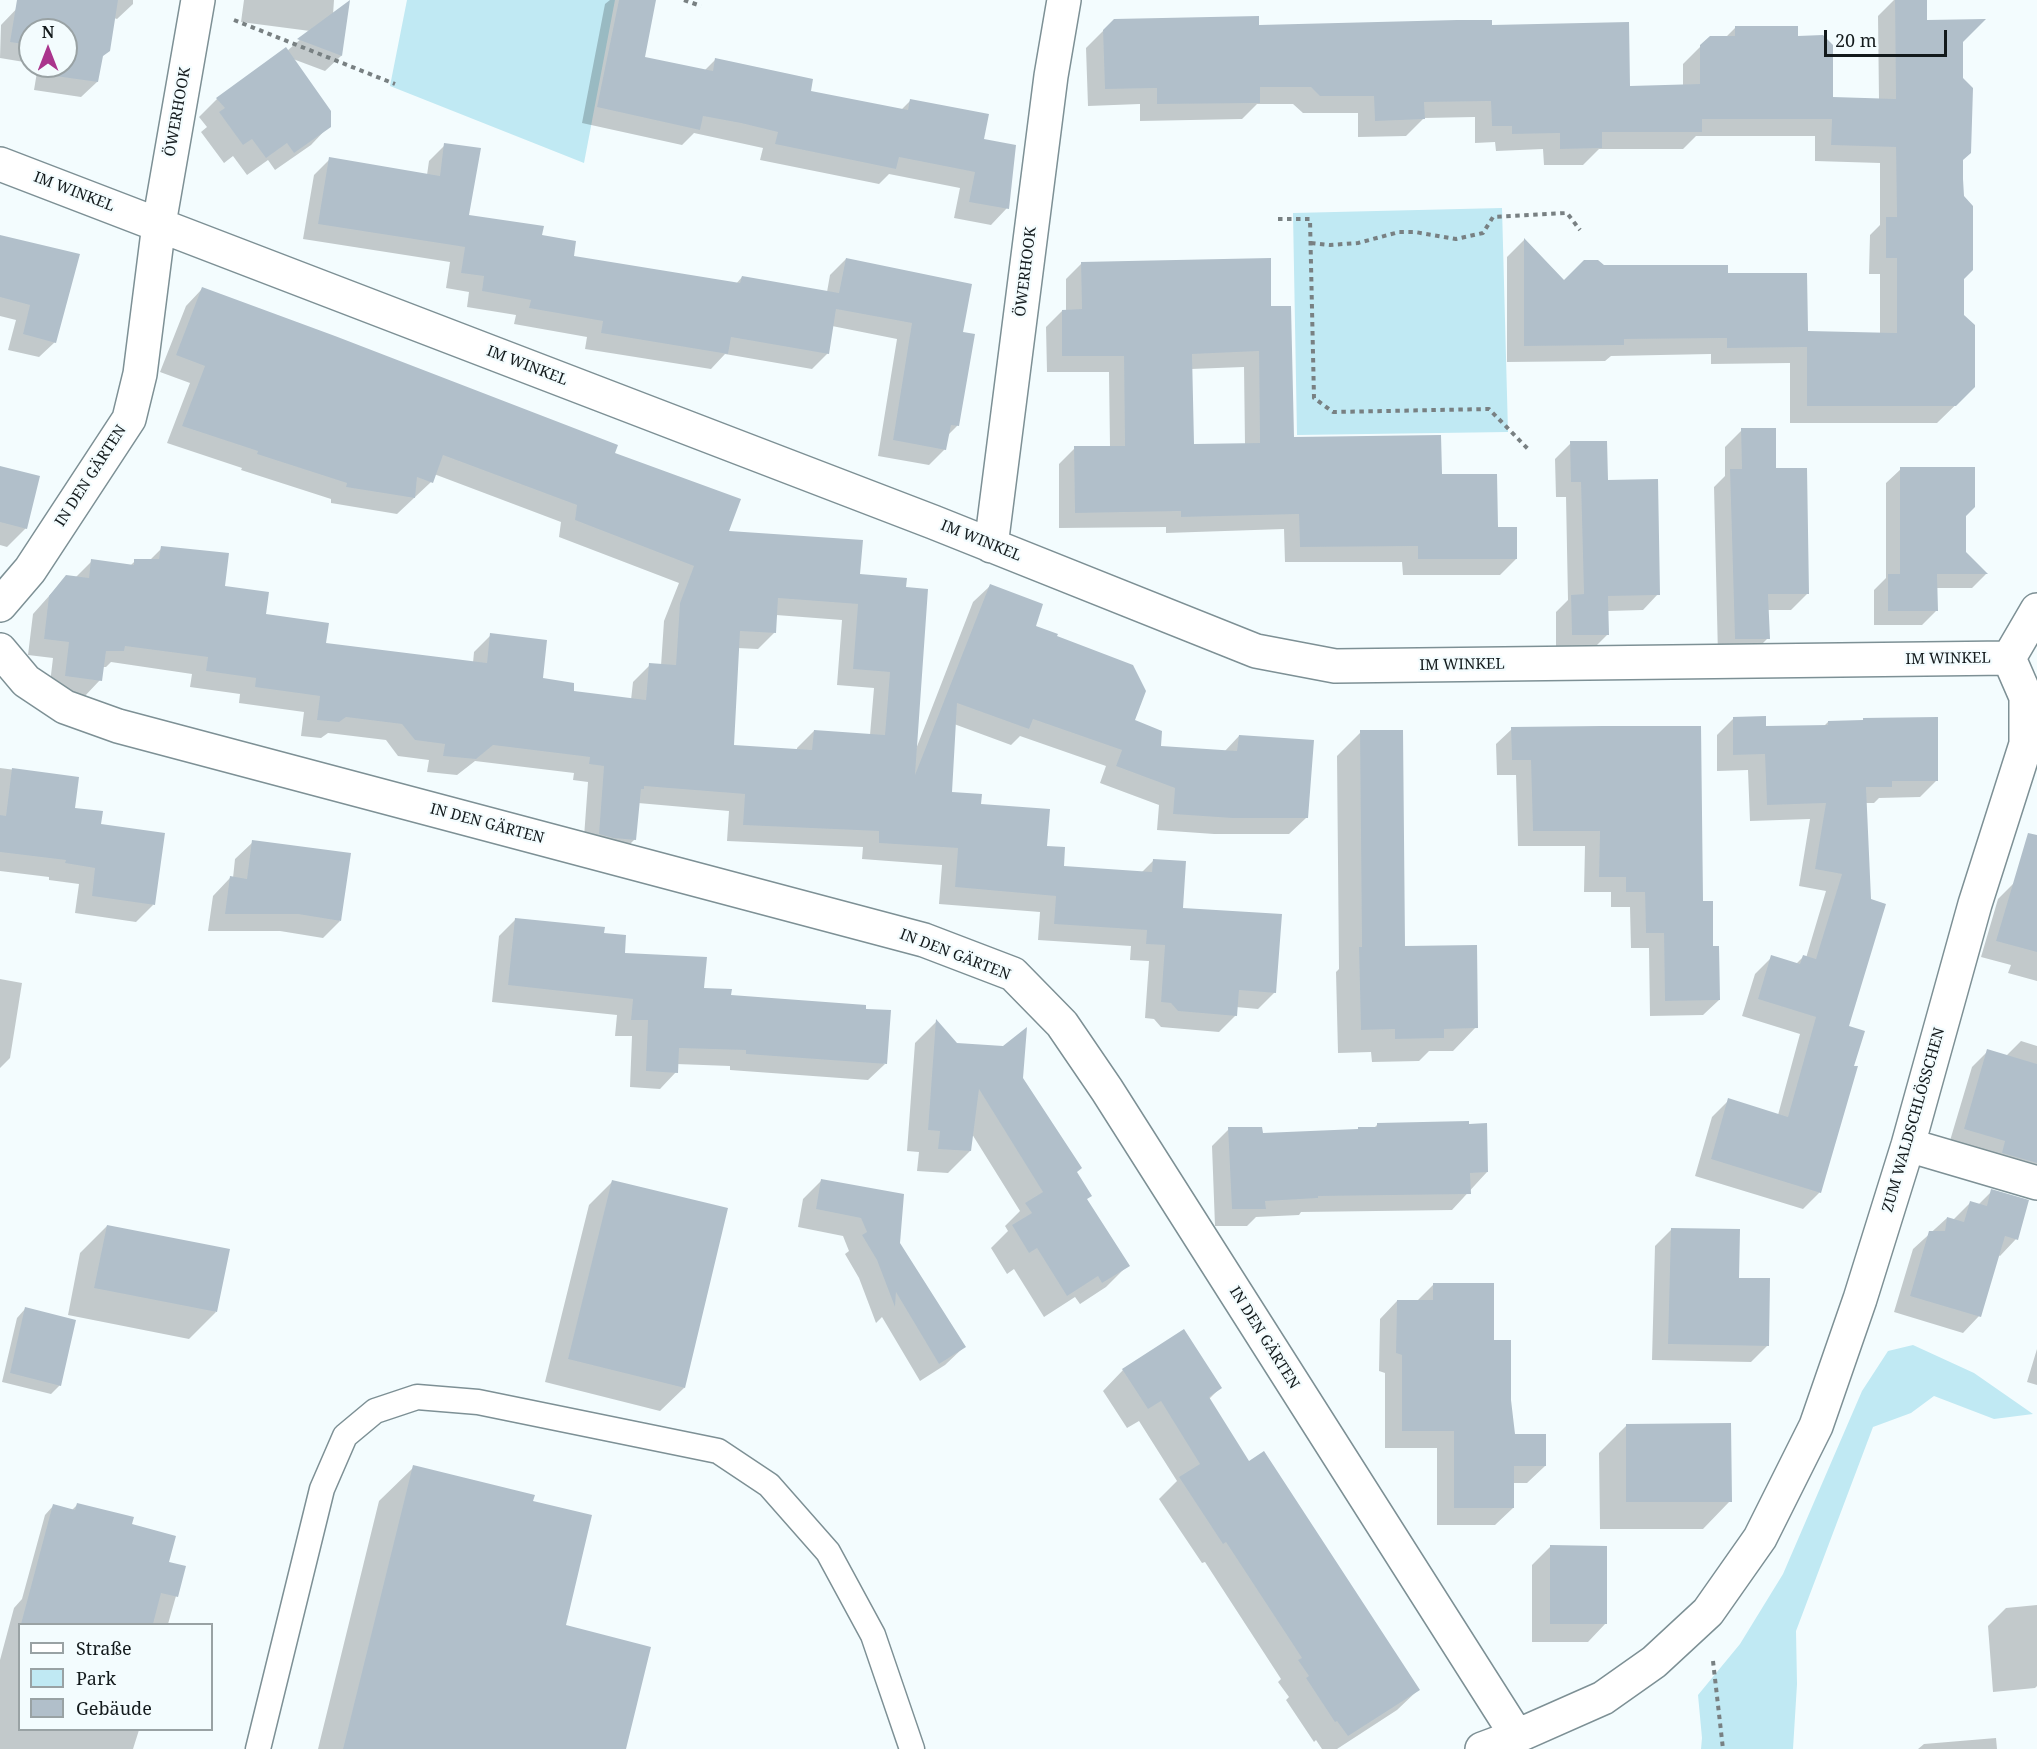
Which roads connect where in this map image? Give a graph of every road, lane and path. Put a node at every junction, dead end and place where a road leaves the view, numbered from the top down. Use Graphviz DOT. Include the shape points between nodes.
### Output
graph roads {
  1 [pos="684,0"];
  2 [pos="1064,0"];
  3 [pos="197,3"];
  4 [pos="701,6"];
  5 [pos="395,84"];
  6 [pos="0,164"];
  7 [pos="1278,219"];
  8 [pos="159,224"];
  9 [pos="1580,230"];
  10 [pos="1311,243"];
  11 [pos="1529,450"];
  12 [pos="991,546"];
  13 [pos="0,605"];
  14 [pos="2037,610"];
  15 [pos="0,650"];
  16 [pos="2009,658"];
  17 [pos="1908,1145"];
  18 [pos="2037,1183"];
  19 [pos="1708,1612"];
  20 [pos="1517,1736"];
  21 [pos="258,1749"];
  22 [pos="912,1749"];
  23 [pos="1482,1749"];
  24 [pos="1723,1749"];
  1 -- 4 [label="path"];
  2 -- 12 [label="street, ÖWERHOOK"];
  3 -- 5 [label="path"];
  3 -- 8 [label="street, ÖWERHOOK"];
  6 -- 8 [label="street, IM WINKEL"];
  7 -- 10 [label="path" via="1310,219"];
  8 -- 12 [label="street, IM WINKEL"];
  8 -- 13 [label="street, IN DEN GÄRTEN" via="140,374 129,419 30,570"];
  9 -- 10 [label="path" via="1567,213 1493,217 1483,233 1456,239 1399,232 1358,243"];
  10 -- 11 [label="path" via="1314,398 1333,412 1489,409"];
  12 -- 16 [label="street, IM WINKEL" via="1256,651 1335,666"];
  14 -- 16 [label="street"];
  15 -- 20 [label="street, IN DEN GÄRTEN" via="26,681 65,707 118,726 924,940 1013,974 1062,1024 1107,1090"];
  16 -- 17 [label="street, ZUM WALDSCHLÖSSCHEN" via="2026,697 2026,744 1975,904"];
  17 -- 18 [label="street"];
  17 -- 19 [label="street, ZUM WALDSCHLÖSSCHEN" via="1816,1426 1760,1538"];
  19 -- 20 [label="street, ZUM WALDSCHLÖSSCHEN" via="1654,1662 1603,1698"];
  19 -- 24 [label="path"];
  20 -- 23 [label="street, ZUM WALDSCHLÖSSCHEN"];
  21 -- 22 [label="lane" via="322,1489 345,1436 375,1411 417,1397 478,1402 718,1451 769,1485 828,1552 873,1635"];
}
